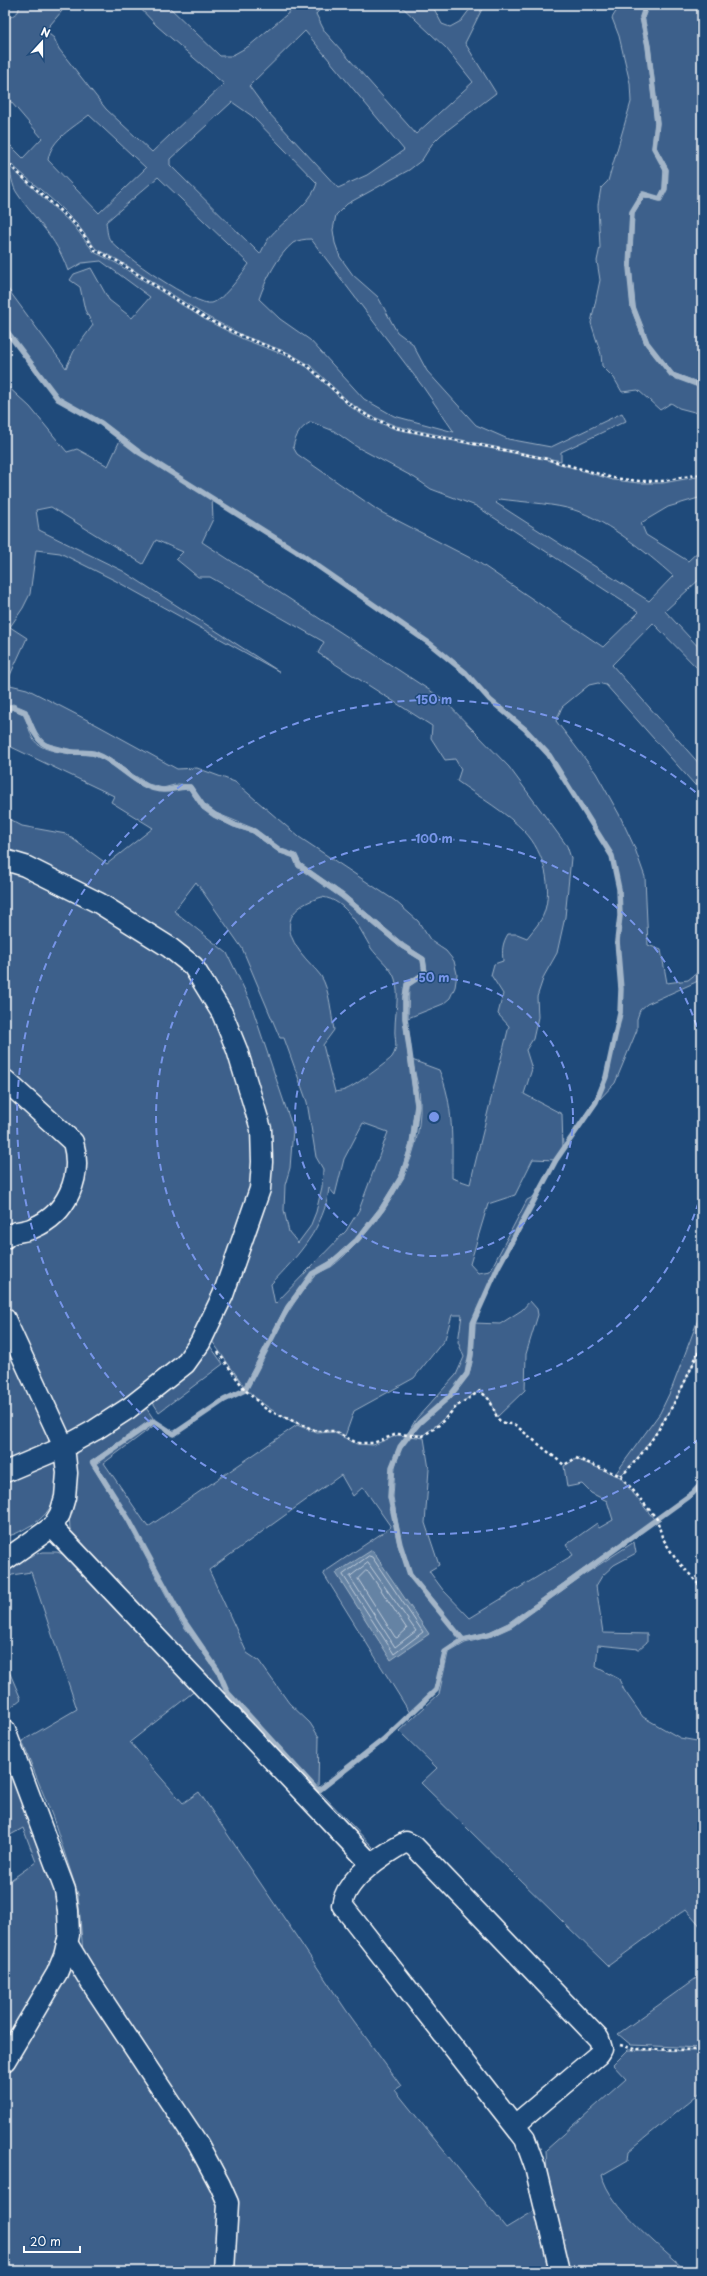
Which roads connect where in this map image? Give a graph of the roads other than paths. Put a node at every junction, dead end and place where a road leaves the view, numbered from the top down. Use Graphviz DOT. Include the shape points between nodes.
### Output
graph roads {
  1 [pos="5,860"];
  2 [pos="5,1080"];
  3 [pos="5,1238"];
  4 [pos="5,1319"];
  5 [pos="64,1447"];
  6 [pos="5,1472"];
  7 [pos="52,1527"];
  8 [pos="5,1560"];
  9 [pos="5,1730"];
  10 [pos="371,1864"];
  11 [pos="67,1943"];
  12 [pos="5,2061"];
  13 [pos="515,2125"];
  14 [pos="224,2271"];
  15 [pos="560,2271"];
  1 -- 5 [label="street" via="25,866 99,903 193,966 222,1013 261,1129 260,1189 223,1295 185,1364 129,1408"];
  2 -- 3 [label="street" via="73,1142 77,1155 70,1194 59,1212 32,1229 10,1233"];
  4 -- 5 [label="street"];
  5 -- 6 [label="street"];
  5 -- 7 [label="street" via="68,1473 65,1497 60,1514"];
  7 -- 8 [label="street"];
  7 -- 10 [label="street"];
  9 -- 11 [label="street" via="65,1890 68,1911"];
  10 -- 13 [label="street" via="350,1886 343,1896 342,1905"];
  10 -- 13 [label="street" via="406,1842 414,1846 599,2039 602,2049 598,2056"];
  11 -- 12 [label="street" via="57,1973"];
  11 -- 14 [label="street" via="198,2144 220,2185 228,2203"];
  13 -- 15 [label="street" via="525,2138 535,2167"];
}
